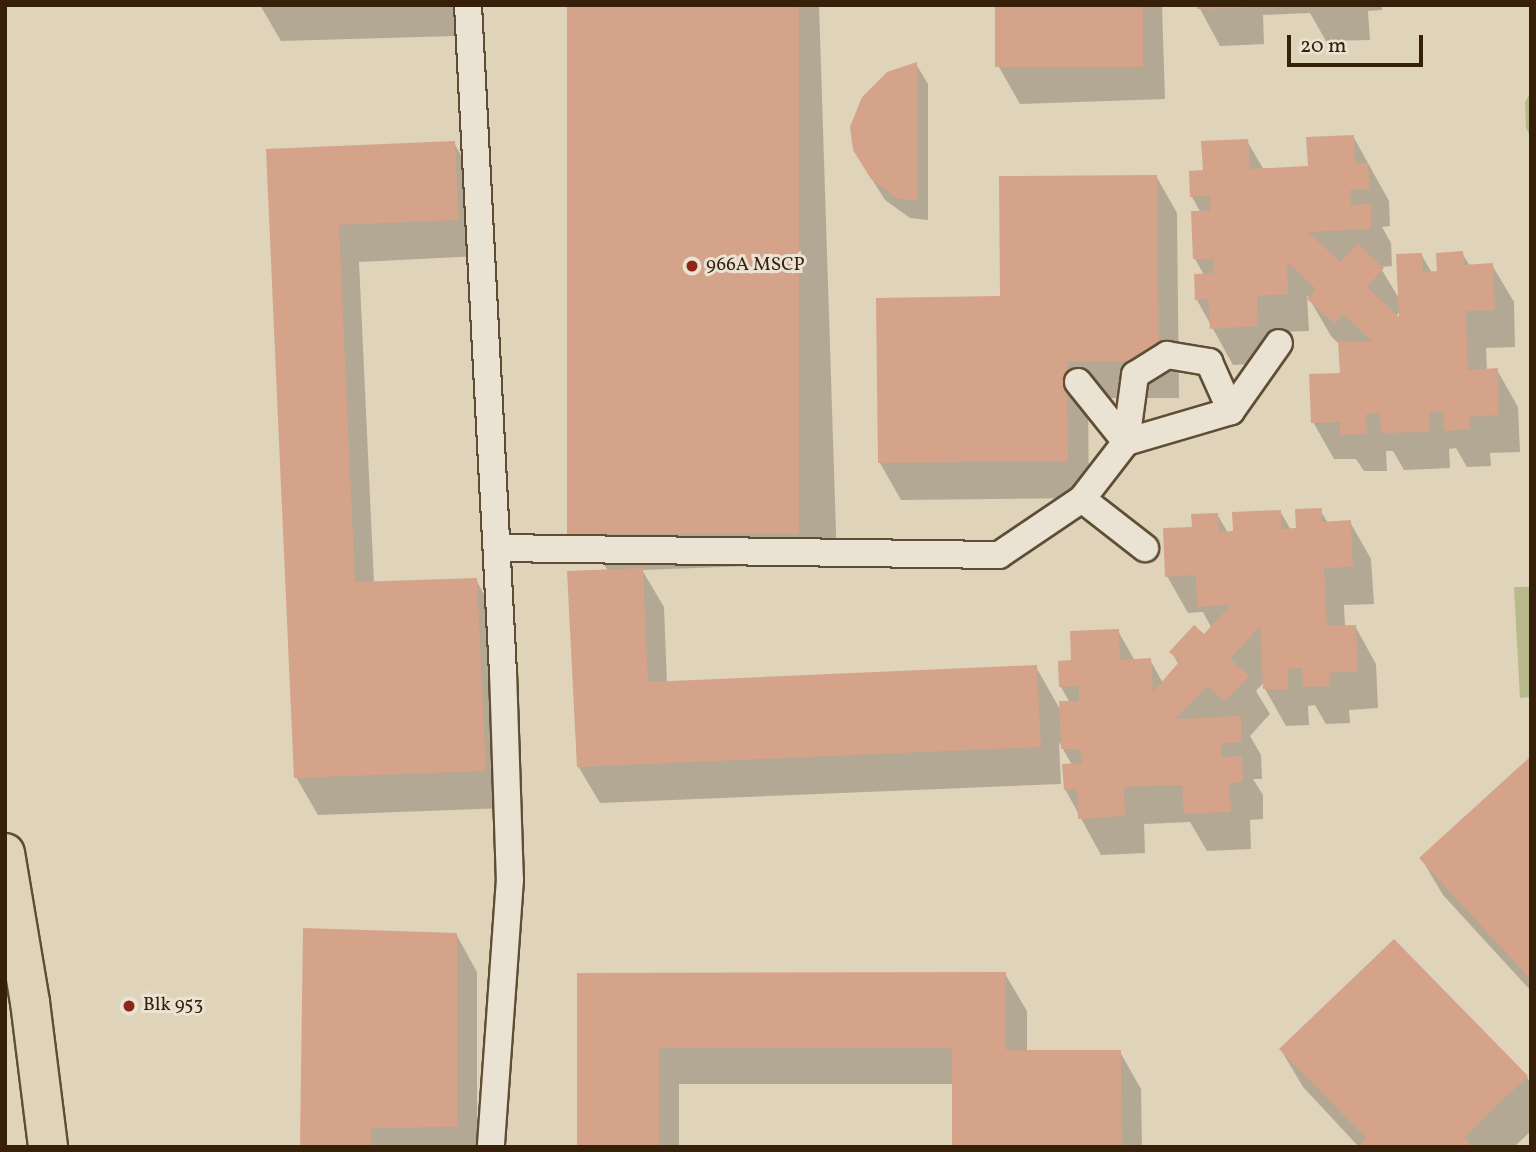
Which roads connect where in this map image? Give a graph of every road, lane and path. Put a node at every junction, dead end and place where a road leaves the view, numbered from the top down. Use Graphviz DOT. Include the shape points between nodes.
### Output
graph roads {
  1 [pos="468,5"];
  2 [pos="1279,343"];
  3 [pos="1078,382"];
  4 [pos="1231,411"];
  5 [pos="1126,442"];
  6 [pos="1082,499"];
  7 [pos="497,548"];
  8 [pos="1144,548"];
  9 [pos="5,853"];
  10 [pos="48,1147"];
  11 [pos="491,1147"];
  1 -- 7 [label="lane"];
  2 -- 4 [label="lane"];
  3 -- 5 [label="lane"];
  4 -- 5 [label="lane"];
  4 -- 5 [label="lane" via="1209,362 1167,355 1135,375"];
  5 -- 6 [label="lane"];
  6 -- 7 [label="lane" via="999,555"];
  6 -- 8 [label="lane"];
  7 -- 11 [label="lane" via="510,879"];
  9 -- 10 [label="main road"];
}
